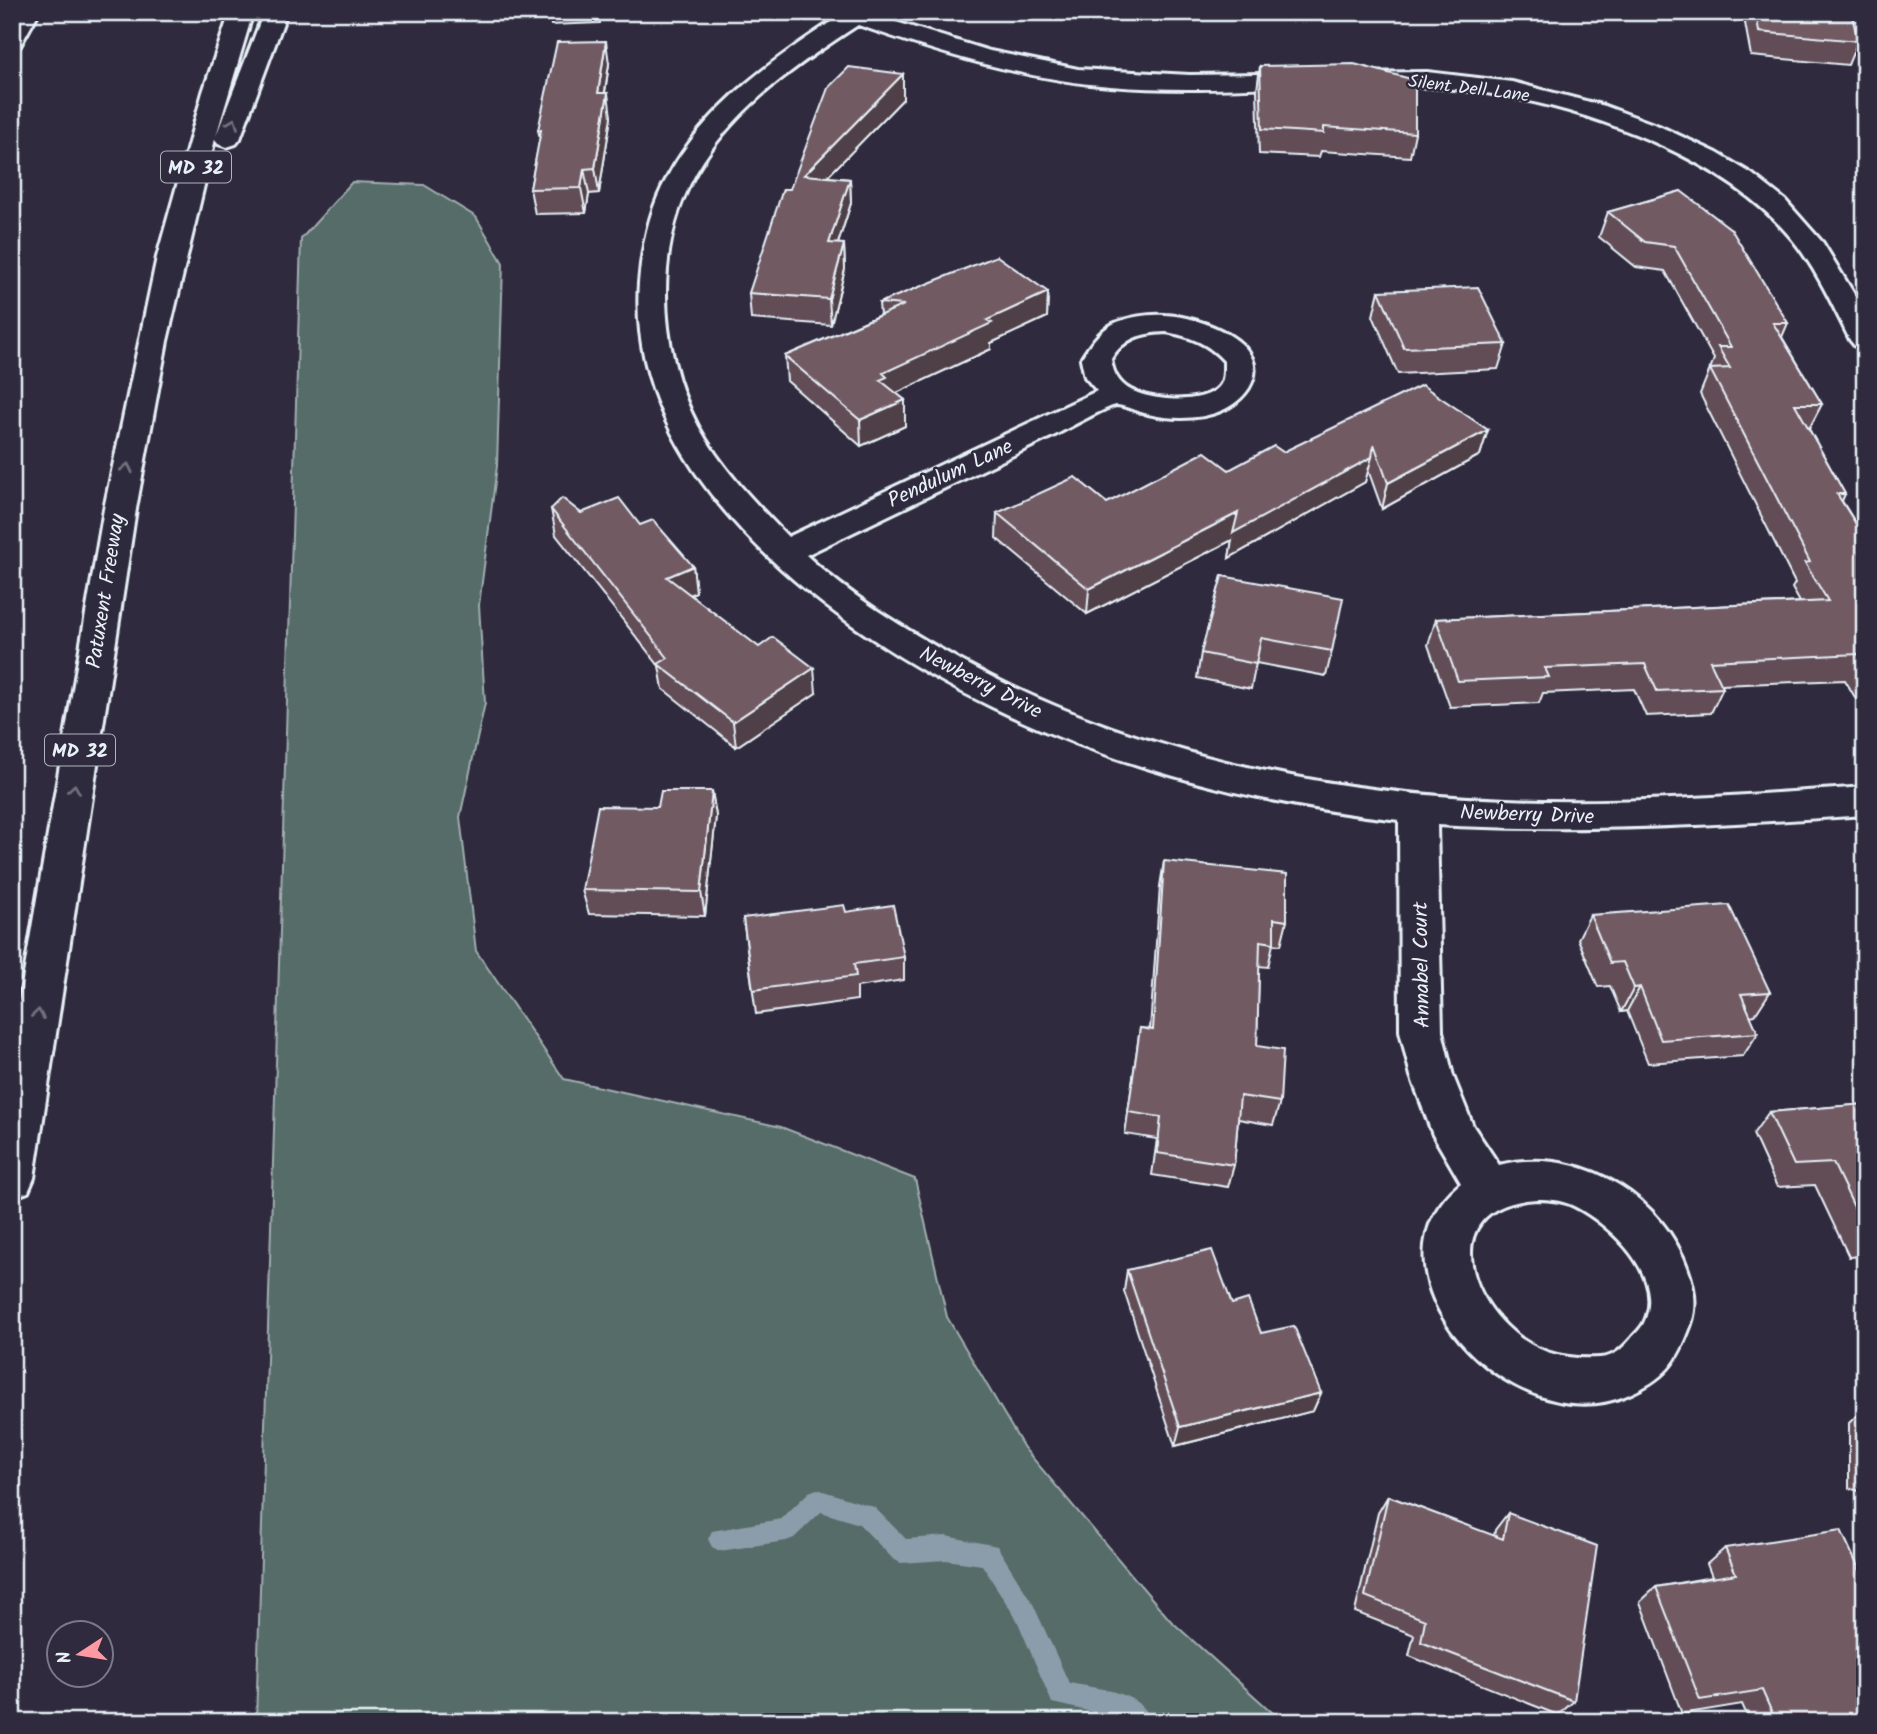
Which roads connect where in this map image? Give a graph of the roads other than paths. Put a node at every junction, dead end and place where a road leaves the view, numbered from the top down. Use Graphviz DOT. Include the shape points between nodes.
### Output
graph roads {
  1 [pos="28,12"];
  2 [pos="242,12"];
  3 [pos="276,12"];
  4 [pos="859,14"];
  5 [pos="12,41"];
  6 [pos="157,325"];
  7 [pos="1865,341"];
  8 [pos="1116,394"];
  9 [pos="784,552"];
  10 [pos="1865,801"];
  11 [pos="1418,811"];
  12 [pos="12,1178"];
  13 [pos="1489,1188"];
  1 -- 5 [label="main road"];
  2 -- 6 [label="main road, Patuxent Freeway / MD 32" via="191,183"];
  6 -- 3 [label="main road, one-way"];
  4 -- 7 [label="main road, Silent Dell Lane" via="959,52 1059,74 1159,81 1429,79 1554,99 1619,118 1722,165 1762,192 1821,257"];
  4 -- 9 [label="main road, Newberry Drive" via="783,66 722,120 671,197 656,246 651,291 655,341 670,396 696,449 733,498"];
  12 -- 6 [label="main road, Patuxent Freeway / MD 32, one-way" via="120,498"];
  8 -- 9 [label="main road, Pendulum Lane"];
  9 -- 11 [label="main road, Newberry Drive" via="827,592 888,633 970,681 1071,726 1180,762 1282,787"];
  10 -- 11 [label="main road, Newberry Drive" via="1637,816"];
  11 -- 13 [label="main road, Annabel Court" via="1420,1031 1455,1135"];
  13 -- 13 [label="main road" via="1455,1222 1448,1246 1448,1272 1456,1299 1494,1348 1521,1366 1582,1382 1611,1379 1636,1368 1655,1351 1667,1330 1671,1306 1668,1279 1658,1253 1621,1209 1567,1183 1539,1178"];
}
